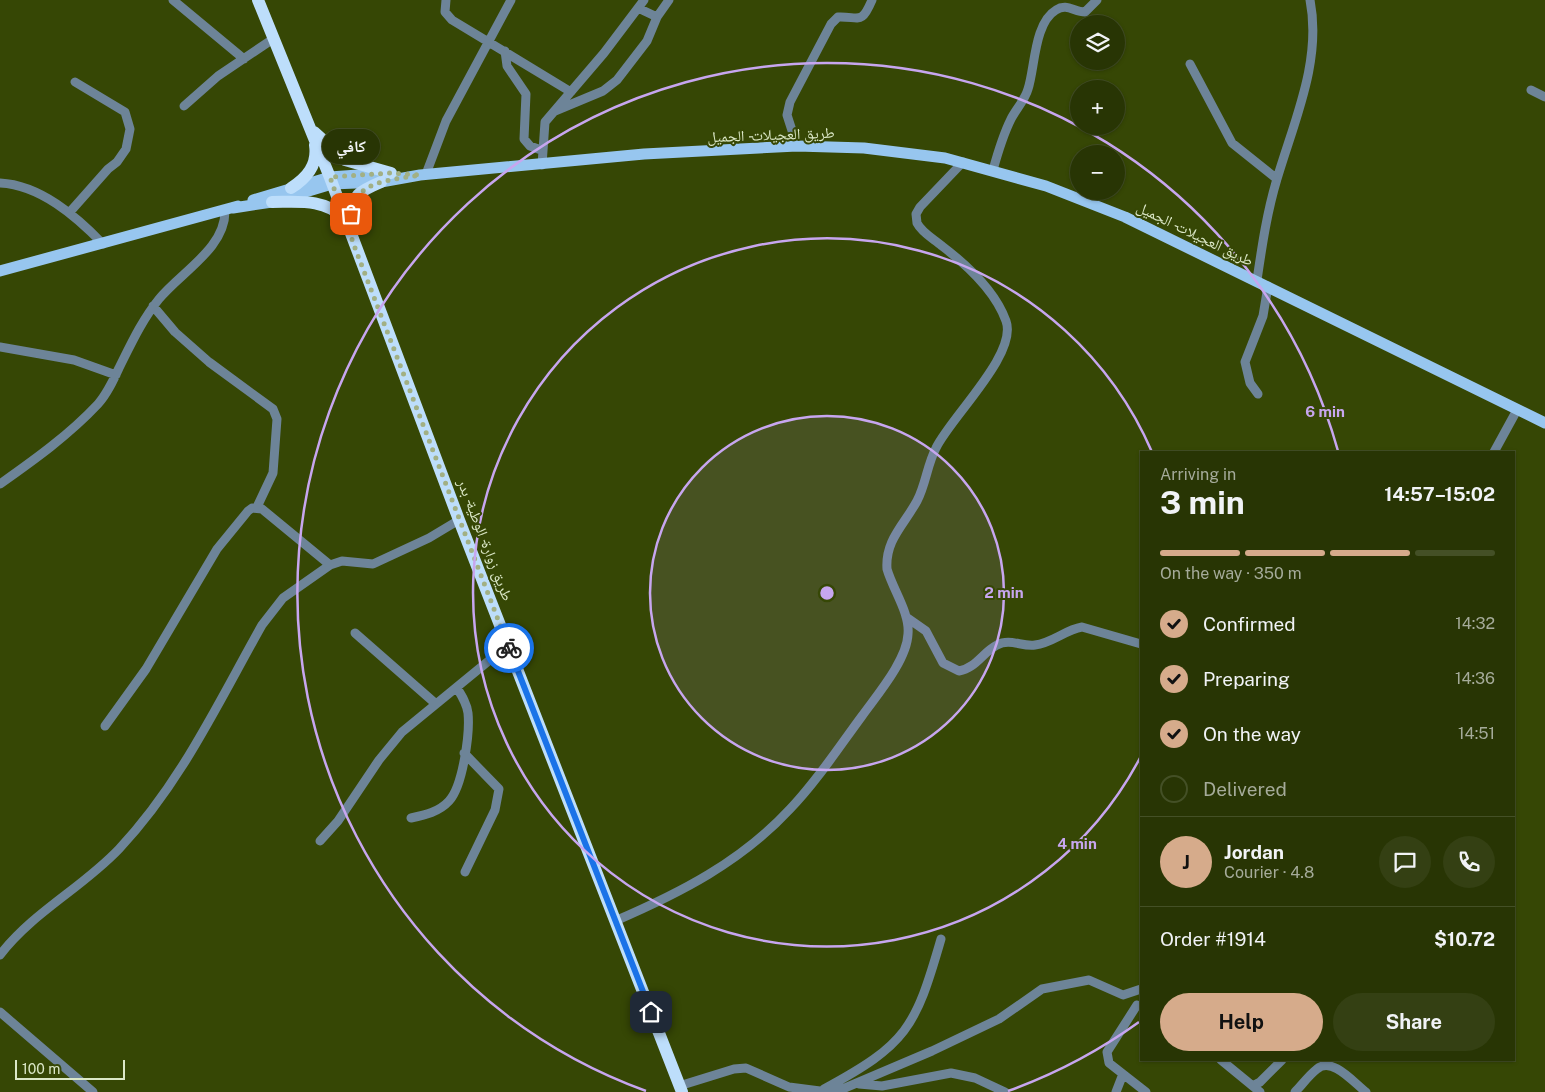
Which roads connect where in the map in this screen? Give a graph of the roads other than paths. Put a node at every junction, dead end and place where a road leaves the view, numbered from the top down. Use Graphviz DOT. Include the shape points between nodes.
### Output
graph roads {
  1 [pos="173,0"];
  2 [pos="258,0"];
  3 [pos="446,0"];
  4 [pos="511,0"];
  5 [pos="644,0"];
  6 [pos="669,0"];
  7 [pos="872,0"];
  8 [pos="1097,0"];
  9 [pos="1310,0"];
  10 [pos="638,8"];
  11 [pos="657,17"];
  12 [pos="273,39"];
  13 [pos="489,42"];
  14 [pos="505,51"];
  15 [pos="244,59"];
  16 [pos="1190,64"];
  17 [pos="75,82"];
  18 [pos="1532,90"];
  19 [pos="571,92"];
  20 [pos="1545,97"];
  21 [pos="184,106"];
  22 [pos="552,112"];
  23 [pos="312,132"];
  24 [pos="797,146"];
  25 [pos="541,150"];
  26 [pos="963,162"];
  27 [pos="542,165"];
  28 [pos="992,170"];
  29 [pos="391,173"];
  30 [pos="423,175"];
  31 [pos="1277,179"];
  32 [pos="331,181"];
  33 [pos="0,182"];
  34 [pos="381,182"];
  35 [pos="291,188"];
  36 [pos="272,202"];
  37 [pos="229,209"];
  38 [pos="69,213"];
  39 [pos="346,224"];
  40 [pos="103,244"];
  41 [pos="0,271"];
  42 [pos="1257,280"];
  43 [pos="1268,286"];
  44 [pos="153,306"];
  45 [pos="0,346"];
  46 [pos="116,375"];
  47 [pos="1258,394"];
  48 [pos="1517,410"];
  49 [pos="1545,423"];
  50 [pos="1495,451"];
  51 [pos="0,484"];
  52 [pos="257,508"];
  53 [pos="459,520"];
  54 [pos="330,565"];
  55 [pos="906,618"];
  56 [pos="355,633"];
  57 [pos="1140,644"];
  58 [pos="508,645"];
  59 [pos="457,688"];
  60 [pos="436,704"];
  61 [pos="105,726"];
  62 [pos="464,753"];
  63 [pos="411,818"];
  64 [pos="320,842"];
  65 [pos="466,872"];
  66 [pos="615,921"];
  67 [pos="941,940"];
  68 [pos="0,955"];
  69 [pos="1140,989"];
  70 [pos="1123,995"];
  71 [pos="1139,1007"];
  72 [pos="0,1012"];
  73 [pos="1222,1061"];
  74 [pos="1281,1061"];
  75 [pos="1122,1074"];
  76 [pos="856,1084"];
  77 [pos="680,1089"];
  78 [pos="1256,1089"];
  79 [pos="820,1091"];
  80 [pos="93,1092"];
  81 [pos="1005,1092"];
  82 [pos="1116,1092"];
  83 [pos="1146,1092"];
  84 [pos="1295,1092"];
  85 [pos="1366,1092"];
  1 -- 15 [label="street"];
  2 -- 12 [label="highway, طريق زوارة- الوطية- بدر"];
  3 -- 13 [label="street" via="447,16"];
  4 -- 13 [label="street"];
  5 -- 10 [label="street"];
  6 -- 11 [label="street"];
  7 -- 24 [label="street" via="861,17 855,20 838,18 831,24 790,102 787,116"];
  8 -- 28 [label="street" via="1085,12 1061,7 1051,14 1035,50 1028,92 1000,143"];
  9 -- 31 [label="street" via="1312,48 1302,103"];
  10 -- 11 [label="street"];
  10 -- 19 [label="street"];
  11 -- 22 [label="street" via="647,41 617,80 603,91"];
  12 -- 15 [label="street"];
  12 -- 23 [label="highway, طريق زوارة- الوطية- بدر"];
  13 -- 14 [label="street"];
  13 -- 30 [label="street" via="446,121"];
  14 -- 19 [label="street"];
  14 -- 25 [label="street" via="508,66 526,94 524,139 530,146"];
  15 -- 21 [label="street" via="218,76"];
  16 -- 31 [label="street" via="1222,129 1232,142"];
  17 -- 38 [label="street" via="125,112 130,129 126,149 117,162"];
  18 -- 20 [label="street"];
  19 -- 22 [label="street"];
  22 -- 25 [label="street" via="544,127"];
  23 -- 29 [label="highway" via="345,160"];
  23 -- 32 [label="highway, طريق زوارة- الوطية- بدر"];
  23 -- 35 [label="highway" via="316,153 314,165 304,179"];
  24 -- 26 [label="main road, طريق العجيلات- الجميل" via="864,148"];
  24 -- 27 [label="main road, طريق العجيلات- الجميل" via="644,154"];
  25 -- 27 [label="street"];
  26 -- 28 [label="main road, طريق العجيلات- الجميل"];
  26 -- 55 [label="street" via="920,207 916,214 917,223 971,270 985,287 1001,310 1007,333 992,370 938,443 918,500 891,542 887,569"];
  27 -- 30 [label="main road, طريق العجيلات- الجميل"];
  28 -- 42 [label="main road, طريق العجيلات- الجميل" via="1094,203"];
  29 -- 30 [label="main road"];
  29 -- 32 [label="main road"];
  30 -- 34 [label="main road"];
  31 -- 42 [label="street" via="1267,216"];
  32 -- 34 [label="main road"];
  32 -- 35 [label="main road"];
  32 -- 36 [label="main road"];
  32 -- 39 [label="highway, طريق زوارة- الوطية- بدر"];
  33 -- 38 [label="street" via="34,192"];
  34 -- 39 [label="highway" via="355,198"];
  35 -- 37 [label="main road"];
  36 -- 37 [label="main road"];
  36 -- 39 [label="highway" via="315,203 328,207"];
  37 -- 40 [label="main road"];
  37 -- 44 [label="street" via="216,241"];
  38 -- 40 [label="street"];
  39 -- 53 [label="highway, طريق زوارة- الوطية- بدر"];
  40 -- 41 [label="main road"];
  42 -- 43 [label="main road, طريق العجيلات- الجميل"];
  43 -- 47 [label="street" via="1263,316 1245,362 1250,383"];
  43 -- 48 [label="main road, طريق العجيلات- الجميل"];
  44 -- 46 [label="street"];
  44 -- 52 [label="street" via="175,332 209,362 272,409 277,419 273,473"];
  45 -- 46 [label="street" via="65,358"];
  46 -- 51 [label="street" via="98,404 51,446"];
  48 -- 49 [label="main road, طريق العجيلات- الجميل"];
  48 -- 50 [label="street"];
  52 -- 54 [label="street"];
  52 -- 61 [label="street" via="252,508 241,518 217,549 146,669"];
  53 -- 54 [label="street" via="374,564 342,561"];
  53 -- 58 [label="highway, طريق زوارة- الوطية- بدر"];
  54 -- 68 [label="street" via="290,592 273,609 187,761 141,824 86,880 28,924"];
  55 -- 57 [label="street" via="926,631 943,663 960,671 972,666 998,644 1035,645 1074,628 1082,627"];
  55 -- 66 [label="street" via="908,641 889,678 786,814 740,854 701,881"];
  56 -- 60 [label="street"];
  58 -- 59 [label="street"];
  58 -- 66 [label="highway, طريق زوارة- الوطية- بدر"];
  59 -- 60 [label="street"];
  59 -- 62 [label="street" via="468,713"];
  60 -- 64 [label="street" via="390,746"];
  62 -- 63 [label="street" via="460,778 451,798 436,811"];
  62 -- 65 [label="street" via="499,788 495,810"];
  66 -- 77 [label="highway, طريق زوارة- الوطية- بدر"];
  67 -- 79 [label="street" via="925,992 906,1031 879,1057"];
  69 -- 70 [label="street"];
  70 -- 71 [label="street"];
  70 -- 76 [label="street" via="1090,980 1042,989 1006,1015"];
  71 -- 75 [label="street" via="1107,1052 1109,1063"];
  72 -- 80 [label="street"];
  73 -- 78 [label="street"];
  74 -- 78 [label="street"];
  75 -- 82 [label="street"];
  75 -- 83 [label="street"];
  76 -- 79 [label="street"];
  76 -- 81 [label="street" via="882,1086 951,1073 975,1078"];
  77 -- 79 [label="street" via="734,1069 746,1068 789,1087"];
  84 -- 85 [label="street" via="1325,1064"];
}
